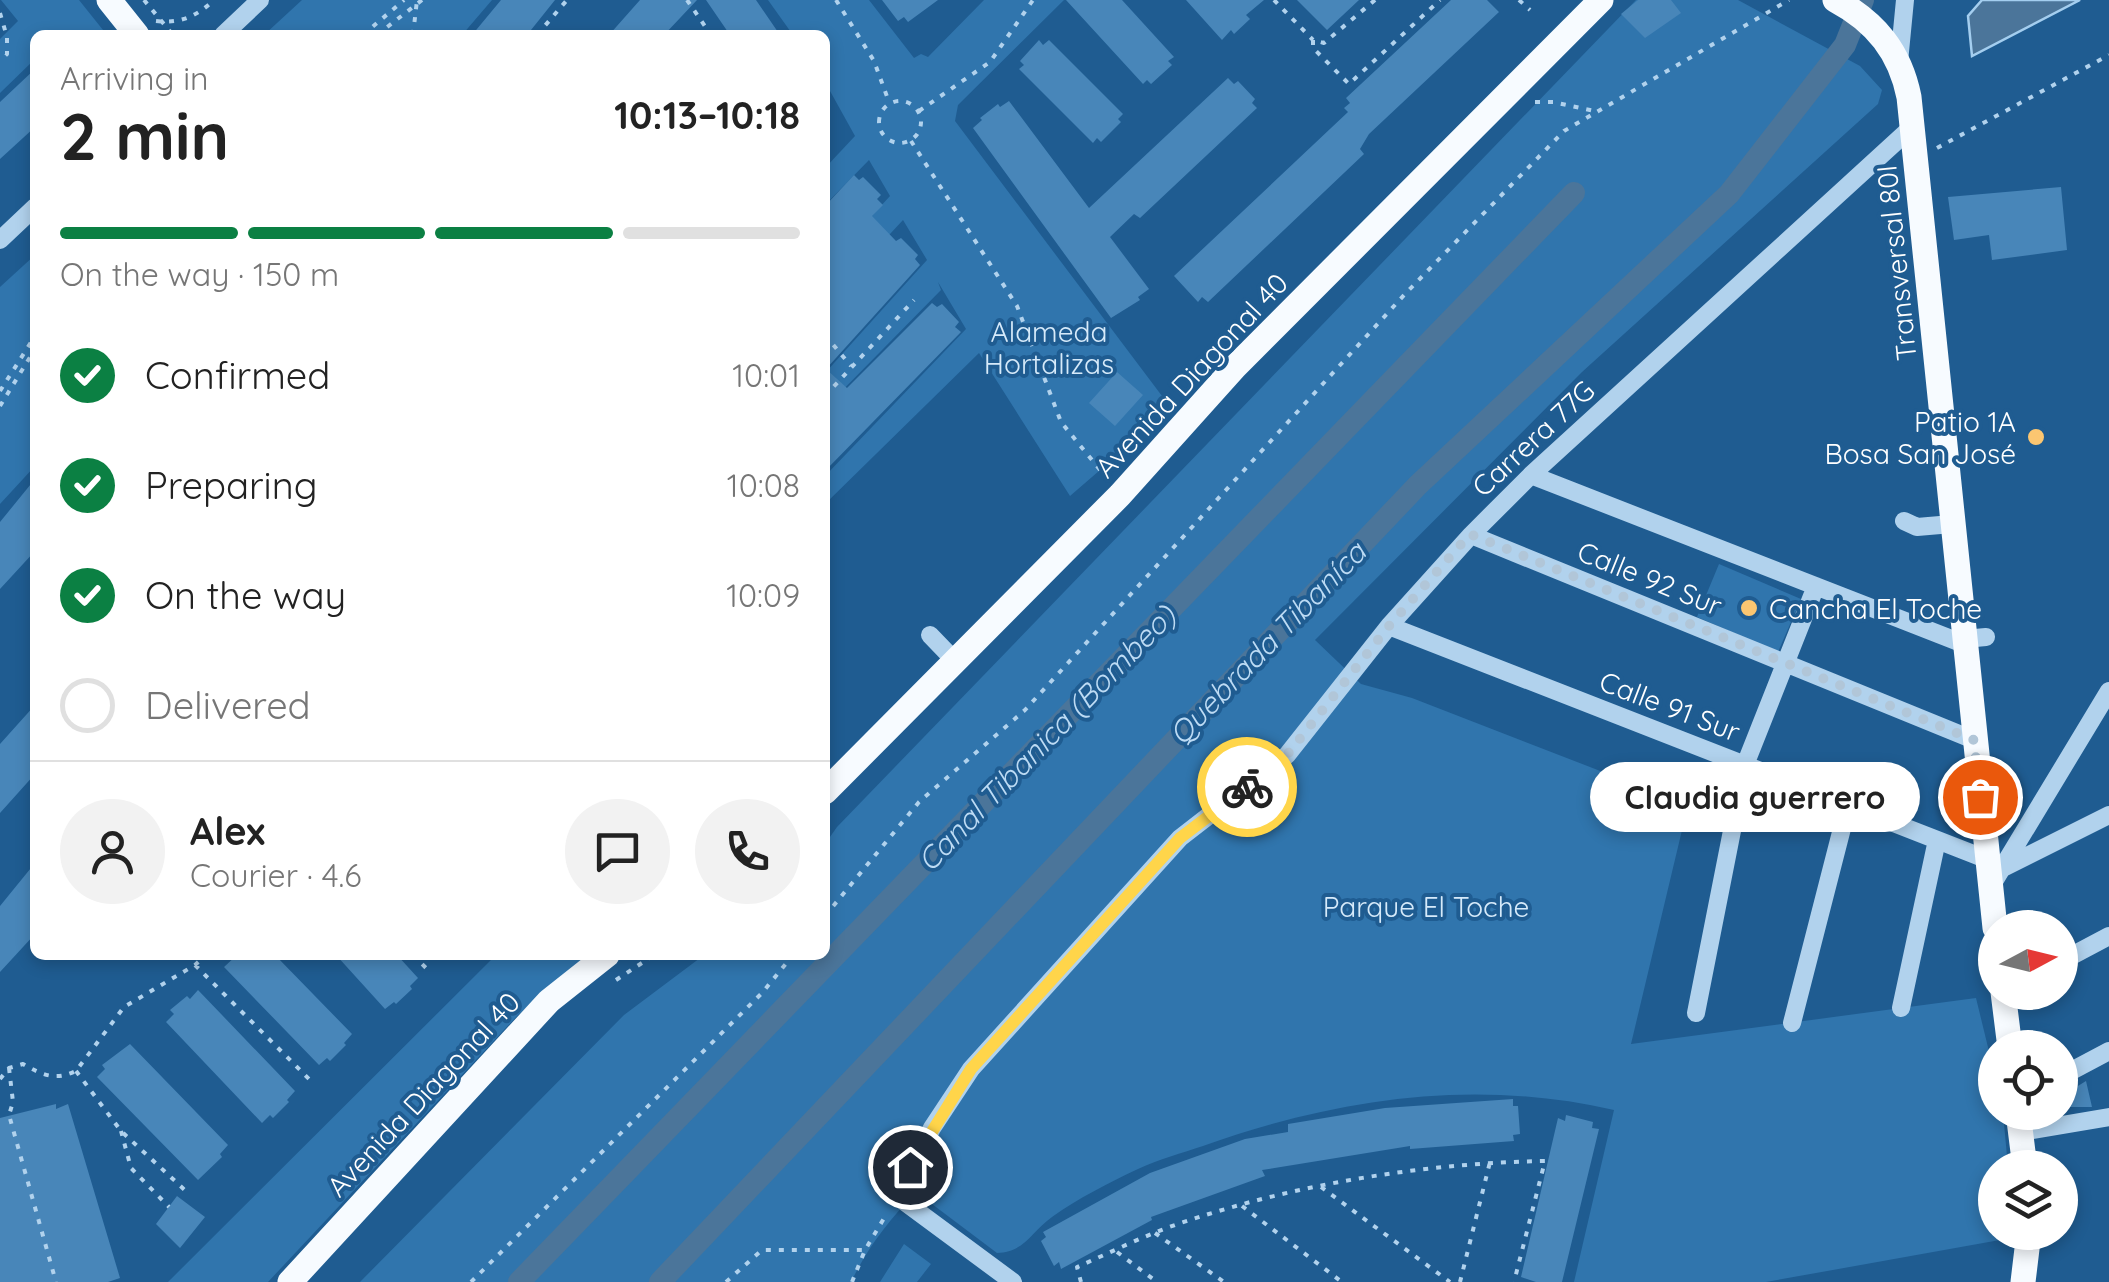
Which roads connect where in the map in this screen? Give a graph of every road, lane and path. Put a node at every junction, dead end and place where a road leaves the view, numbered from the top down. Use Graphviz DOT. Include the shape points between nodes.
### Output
graph roads {
  1 [pos="109,0"];
  2 [pos="136,0"];
  3 [pos="144,0"];
  4 [pos="214,0"];
  5 [pos="260,0"];
  6 [pos="404,0"];
  7 [pos="566,0"];
  8 [pos="687,0"];
  9 [pos="836,0"];
  10 [pos="1033,0"];
  11 [pos="1274,0"];
  12 [pos="1375,0"];
  13 [pos="1440,0"];
  14 [pos="1519,0"];
  15 [pos="1601,0"];
  16 [pos="1788,0"];
  17 [pos="1905,0"];
  18 [pos="419,1"];
  19 [pos="1838,1"];
  20 [pos="1530,10"];
  21 [pos="0,13"];
  22 [pos="162,22"];
  23 [pos="133,30"];
  24 [pos="169,30"];
  25 [pos="228,30"];
  26 [pos="369,30"];
  27 [pos="383,30"];
  28 [pos="414,30"];
  29 [pos="540,30"];
  30 [pos="708,30"];
  31 [pos="1313,40"];
  32 [pos="2109,55"];
  33 [pos="0,61"];
  34 [pos="1899,62"];
  35 [pos="1536,102"];
  36 [pos="890,103"];
  37 [pos="919,111"];
  38 [pos="1599,112"];
  39 [pos="1912,128"];
  40 [pos="911,141"];
  41 [pos="1916,160"];
  42 [pos="30,212"];
  43 [pos="0,240"];
  44 [pos="914,300"];
  45 [pos="830,341"];
  46 [pos="30,344"];
  47 [pos="30,357"];
  48 [pos="852,368"];
  49 [pos="0,391"];
  50 [pos="830,391"];
  51 [pos="0,406"];
  52 [pos="1532,475"];
  53 [pos="1120,495"];
  54 [pos="1904,521"];
  55 [pos="1952,524"];
  56 [pos="1470,534"];
  57 [pos="1816,586"];
  58 [pos="1389,626"];
  59 [pos="930,634"];
  60 [pos="1972,640"];
  61 [pos="956,662"];
  62 [pos="1784,662"];
  63 [pos="2108,695"];
  64 [pos="1974,740"];
  65 [pos="1745,765"];
  66 [pos="830,787"];
  67 [pos="1848,805"];
  68 [pos="2109,814"];
  69 [pos="1937,840"];
  70 [pos="1993,872"];
  71 [pos="830,910"];
  72 [pos="1994,910"];
  73 [pos="2109,936"];
  74 [pos="2078,952"];
  75 [pos="201,960"];
  76 [pos="418,960"];
  77 [pos="601,960"];
  78 [pos="789,960"];
  79 [pos="196,965"];
  80 [pos="427,969"];
  81 [pos="1902,1008"];
  82 [pos="1696,1014"];
  83 [pos="1792,1022"];
  84 [pos="2109,1051"];
  85 [pos="2078,1067"];
  86 [pos="9,1068"];
  87 [pos="76,1072"];
  88 [pos="0,1079"];
  89 [pos="312,1082"];
  90 [pos="2109,1116"];
  91 [pos="2078,1118"];
  92 [pos="121,1130"];
  93 [pos="1490,1162"];
  94 [pos="1320,1187"];
  95 [pos="188,1193"];
  96 [pos="898,1197"];
  97 [pos="1240,1205"];
  98 [pos="169,1206"];
  99 [pos="1155,1233"];
  100 [pos="865,1250"];
  101 [pos="1115,1250"];
  102 [pos="56,1282"];
  103 [pos="290,1282"];
  104 [pos="471,1282"];
  105 [pos="726,1282"];
  106 [pos="852,1282"];
  107 [pos="1012,1282"];
  108 [pos="1081,1282"];
  109 [pos="1157,1282"];
  110 [pos="1224,1282"];
  111 [pos="1342,1282"];
  112 [pos="1450,1282"];
  113 [pos="1460,1282"];
  114 [pos="1514,1282"];
  1 -- 23 [label="main road"];
  2 -- 22 [label="path" via="151,20"];
  3 -- 22 [label="path"];
  4 -- 22 [label="path" via="200,14"];
  5 -- 25 [label="street"];
  6 -- 26 [label="path"];
  7 -- 29 [label="path"];
  8 -- 30 [label="path"];
  9 -- 36 [label="path" via="874,61"];
  10 -- 37 [label="path" via="990,62"];
  11 -- 31 [label="path"];
  12 -- 31 [label="path" via="1324,43"];
  13 -- 31 [label="path" via="1349,84 1312,48"];
  14 -- 20 [label="path"];
  15 -- 53 [label="main road, Avenida Diagonal 40" via="1236,367"];
  16 -- 38 [label="path"];
  17 -- 34 [label="street"];
  18 -- 27 [label="path"];
  18 -- 28 [label="path"];
  19 -- 34 [label="main road, Transversal 80I" via="1868,22"];
  21 -- 33 [label="path" via="7,54"];
  22 -- 24 [label="path"];
  32 -- 41 [label="path"];
  34 -- 39 [label="main road, Transversal 80I"];
  35 -- 38 [label="path"];
  36 -- 37 [label="path" via="909,102"];
  36 -- 40 [label="path" via="879,119 882,132 898,144"];
  37 -- 40 [label="path" via="920,131"];
  38 -- 71 [label="path" via="1564,131 1404,294 1025,710 919,802"];
  39 -- 41 [label="main road, Transversal 80I"];
  39 -- 52 [label="street, Carrera 77G"];
  40 -- 53 [label="path" via="1017,306 1060,422"];
  41 -- 55 [label="main road, Transversal 80I"];
  42 -- 43 [label="street"];
  44 -- 48 [label="path"];
  45 -- 48 [label="path"];
  46 -- 49 [label="path"];
  47 -- 51 [label="path"];
  48 -- 50 [label="path"];
  52 -- 56 [label="street, Carrera 77G"];
  52 -- 57 [label="street"];
  53 -- 61 [label="main road, Avenida Diagonal 40"];
  54 -- 55 [label="street"];
  55 -- 60 [label="main road, Transversal 80I"];
  56 -- 58 [label="street, Carrera 77G"];
  56 -- 62 [label="street, Calle 92 Sur"];
  57 -- 60 [label="street"];
  57 -- 62 [label="street"];
  58 -- 65 [label="street, Calle 91 Sur"];
  58 -- 96 [label="street, Carrera 77G" via="1287,755 1180,838 971,1069"];
  59 -- 61 [label="street"];
  60 -- 64 [label="main road, Transversal 80I"];
  61 -- 66 [label="main road, Avenida Diagonal 40"];
  62 -- 64 [label="street, Calle 92 Sur"];
  62 -- 65 [label="street"];
  63 -- 70 [label="street"];
  64 -- 70 [label="main road, Transversal 80I"];
  65 -- 67 [label="street, Calle 91 Sur"];
  65 -- 82 [label="street"];
  67 -- 69 [label="street, Calle 91 Sur"];
  67 -- 83 [label="street"];
  68 -- 70 [label="street"];
  69 -- 70 [label="street, Calle 91 Sur"];
  69 -- 81 [label="street"];
  70 -- 72 [label="main road, Transversal 80I"];
  73 -- 74 [label="street"];
  75 -- 79 [label="path"];
  76 -- 80 [label="path"];
  77 -- 103 [label="main road, Avenida Diagonal 40" via="549,1001"];
  78 -- 104 [label="path"];
  79 -- 87 [label="path" via="124,1007"];
  79 -- 89 [label="path"];
  84 -- 85 [label="street"];
  86 -- 87 [label="path" via="23,1064 44,1076"];
  86 -- 88 [label="path"];
  86 -- 102 [label="path" via="9,1115"];
  87 -- 92 [label="path"];
  90 -- 91 [label="street"];
  92 -- 95 [label="path"];
  92 -- 98 [label="path" via="131,1168"];
  93 -- 94 [label="path"];
  93 -- 113 [label="path"];
  93 -- 114 [label="path" via="1545,1161"];
  94 -- 97 [label="path"];
  94 -- 112 [label="path"];
  96 -- 100 [label="path"];
  96 -- 107 [label="street"];
  97 -- 99 [label="path"];
  97 -- 111 [label="path"];
  99 -- 101 [label="path"];
  99 -- 110 [label="path"];
  100 -- 105 [label="path" via="762,1250"];
  100 -- 106 [label="path"];
  101 -- 108 [label="path" via="1077,1268"];
  101 -- 109 [label="path"];
}
